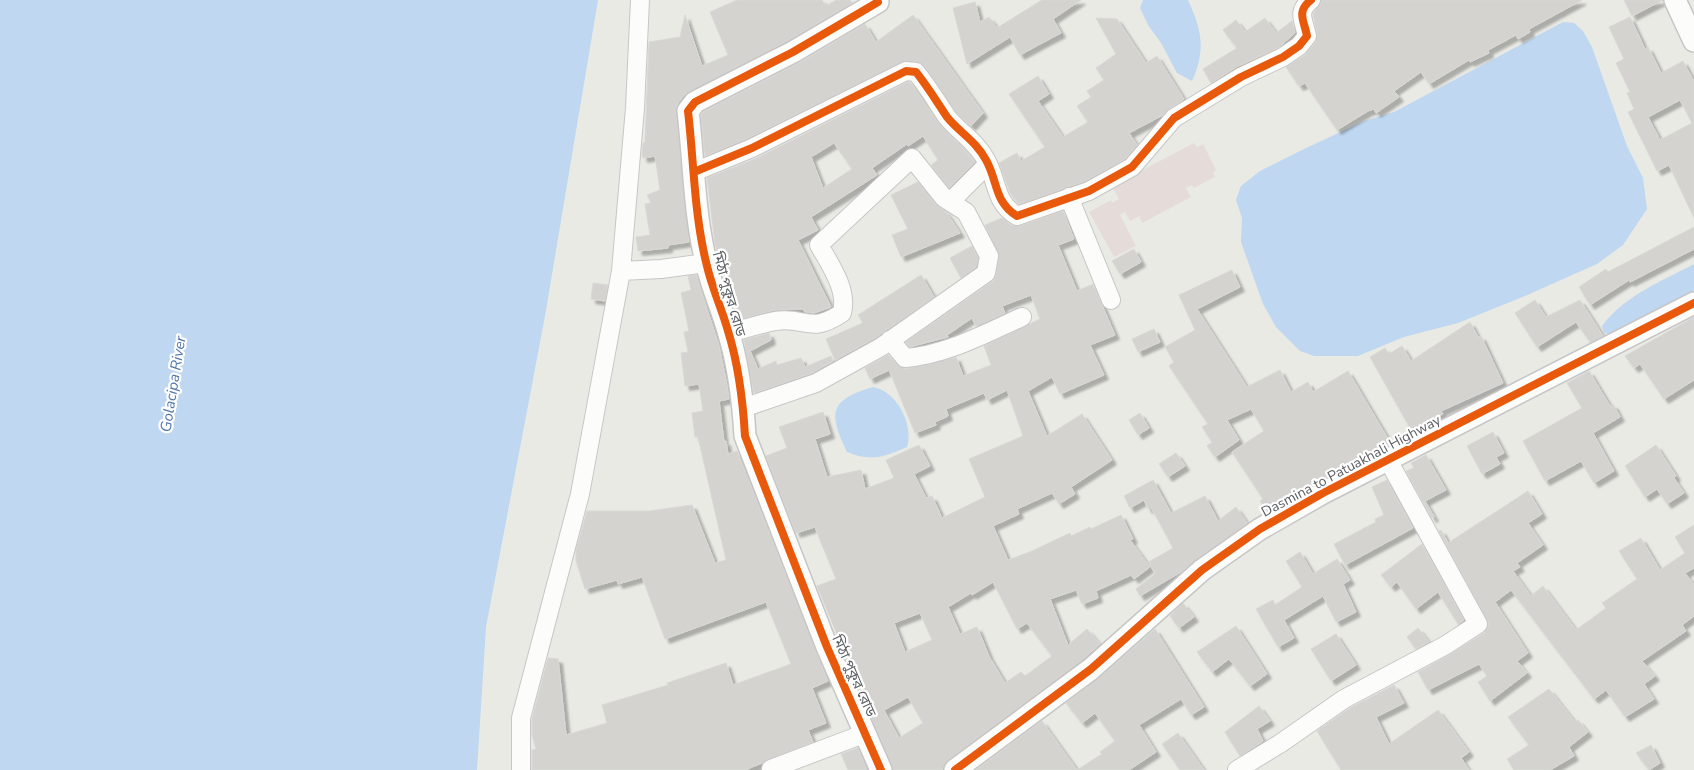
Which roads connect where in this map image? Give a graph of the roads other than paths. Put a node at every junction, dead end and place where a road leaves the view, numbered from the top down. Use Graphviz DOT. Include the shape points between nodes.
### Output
graph roads {
  1 [pos="640,0"];
  2 [pos="877,0"];
  3 [pos="1311,0"];
  4 [pos="1675,0"];
  5 [pos="1694,42"];
  6 [pos="988,164"];
  7 [pos="694,172"];
  8 [pos="1069,197"];
  9 [pos="951,201"];
  10 [pos="706,263"];
  11 [pos="621,271"];
  12 [pos="1111,300"];
  13 [pos="1694,303"];
  14 [pos="1022,317"];
  15 [pos="729,333"];
  16 [pos="890,340"];
  17 [pos="743,408"];
  18 [pos="1388,460"];
  19 [pos="866,733"];
  20 [pos="771,769"];
  21 [pos="521,770"];
  22 [pos="881,770"];
  23 [pos="954,770"];
  24 [pos="1237,770"];
  1 -- 11 [label="street" via="635,108"];
  2 -- 7 [label="street, মিঠা পুকুর রোড" via="839,26 695,102 688,111"];
  3 -- 8 [label="street" via="1300,16 1307,36 1299,46 1174,118 1132,167"];
  4 -- 5 [label="street"];
  6 -- 7 [label="street" via="972,140 948,118 916,72 906,71 752,148"];
  6 -- 8 [label="street" via="1006,209 1016,216"];
  6 -- 9 [label="street"];
  7 -- 10 [label="street, মিঠা পুকুর রোড" via="696,216"];
  8 -- 12 [label="street"];
  9 -- 15 [label="street" via="944,198 912,158 819,245 840,283 845,303 842,313 828,322 810,325 789,320 774,321"];
  9 -- 16 [label="street" via="966,212 989,256 986,273"];
  10 -- 11 [label="street"];
  10 -- 15 [label="street, মিঠা পুকুর রোড"];
  11 -- 21 [label="street" via="580,494 521,718"];
  13 -- 18 [label="street, Dasmina to Patuakhali Highway"];
  14 -- 16 [label="street" via="920,357 905,358"];
  15 -- 17 [label="street, মিঠা পুকুর রোড"];
  16 -- 17 [label="street" via="816,383"];
  17 -- 19 [label="street, মিঠা পুকুর রোড" via="745,436 827,647"];
  18 -- 23 [label="street, Dasmina to Patuakhali Highway" via="1260,529 1229,550 1091,669"];
  18 -- 24 [label="street" via="1478,624 1446,645 1344,699"];
  19 -- 20 [label="street"];
  19 -- 22 [label="street, মিঠা পুকুর রোড"];
}
